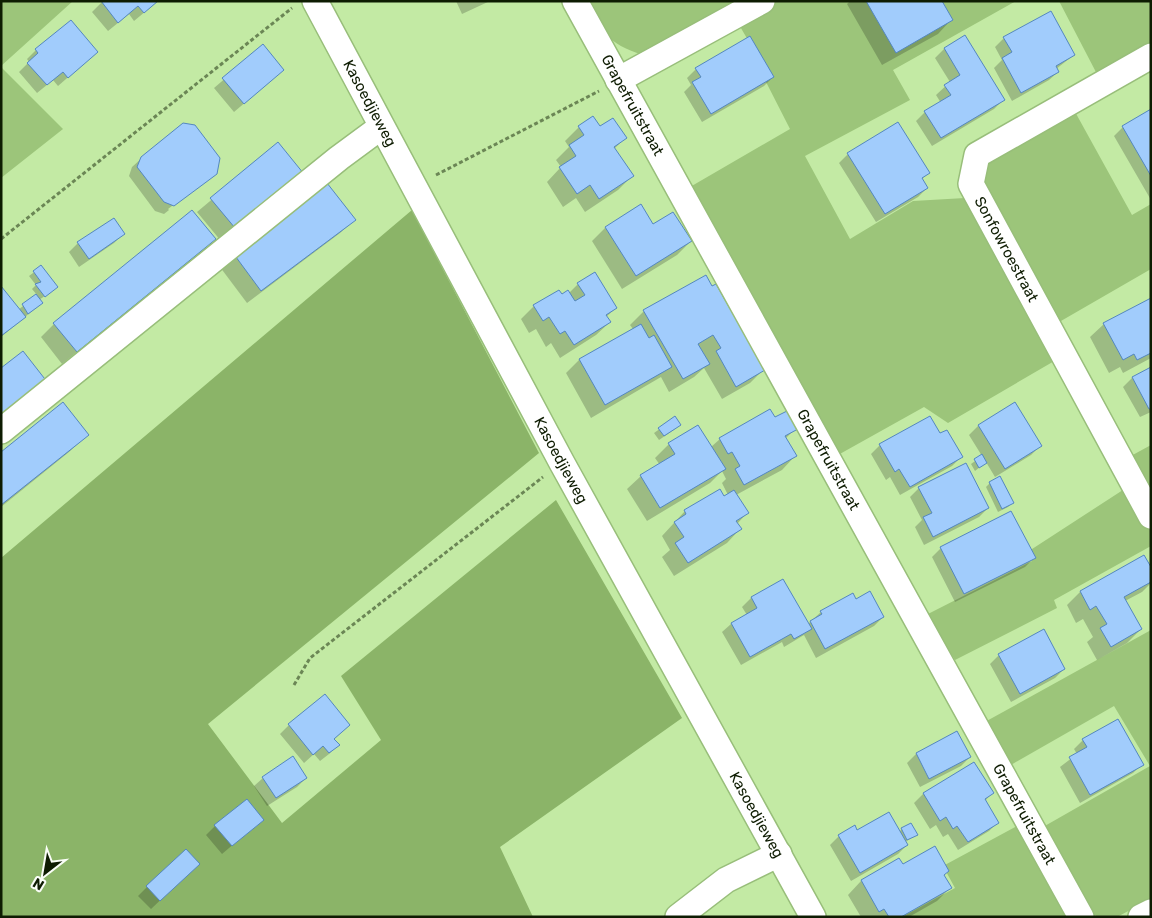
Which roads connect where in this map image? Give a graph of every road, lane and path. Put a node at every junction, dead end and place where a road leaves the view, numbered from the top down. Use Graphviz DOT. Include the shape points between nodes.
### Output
graph roads {
  1 [pos="575,1"];
  2 [pos="762,1"];
  3 [pos="304,4"];
  4 [pos="1151,56"];
  5 [pos="618,80"];
  6 [pos="381,127"];
  7 [pos="415,186"];
  8 [pos="1,239"];
  9 [pos="1,431"];
  10 [pos="562,463"];
  11 [pos="1151,516"];
  12 [pos="294,685"];
  13 [pos="779,854"];
  14 [pos="1151,912"];
  15 [pos="678,917"];
  16 [pos="813,917"];
  17 [pos="1081,917"];
  18 [pos="1141,917"];
  1 -- 5 [label="street, Grapefruitstraat"];
  2 -- 5 [label="street"];
  3 -- 6 [label="street, Kasoedjieweg"];
  3 -- 8 [label="path"];
  4 -- 11 [label="street, Sonfowroestraat" via="977,155 971,184"];
  5 -- 7 [label="path"];
  5 -- 17 [label="street, Grapefruitstraat"];
  6 -- 7 [label="street, Kasoedjieweg"];
  6 -- 9 [label="street"];
  7 -- 10 [label="street, Kasoedjieweg"];
  10 -- 12 [label="path" via="310,658"];
  10 -- 13 [label="street, Kasoedjieweg"];
  13 -- 15 [label="street" via="726,880"];
  13 -- 16 [label="street, Kasoedjieweg"];
  14 -- 18 [label="street"];
}
